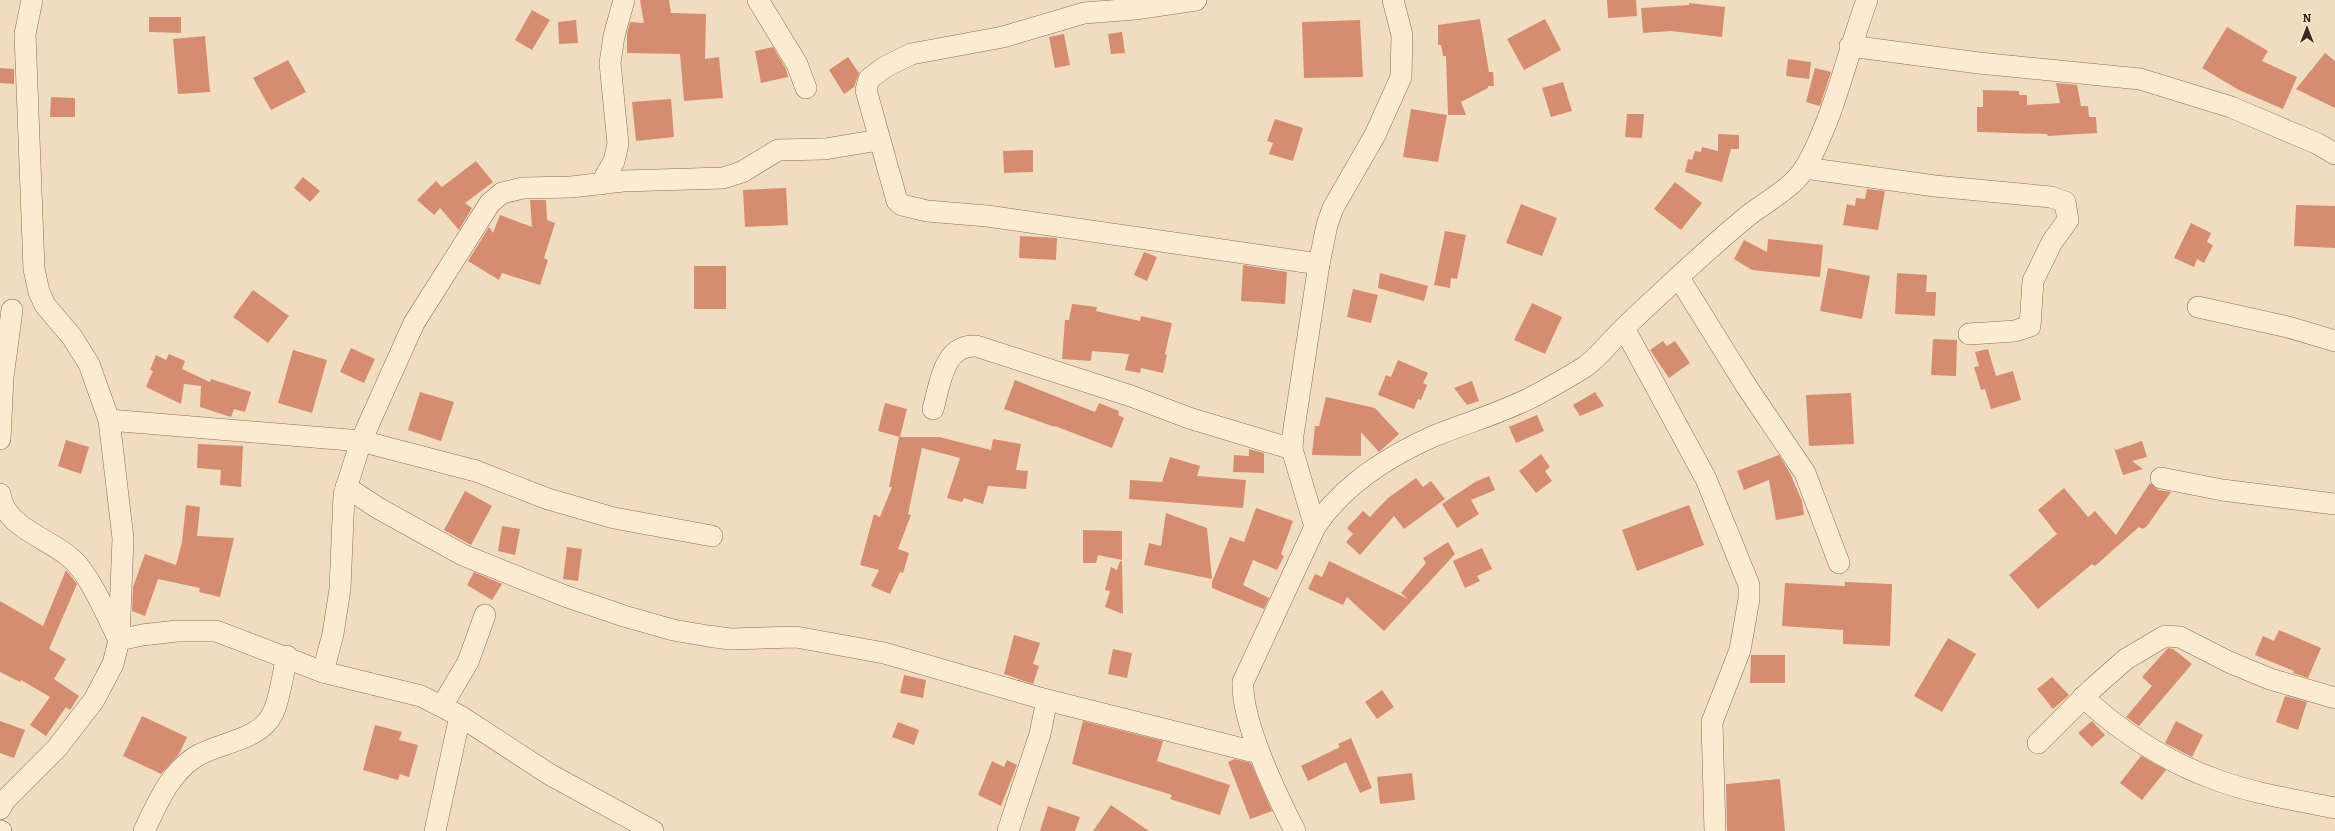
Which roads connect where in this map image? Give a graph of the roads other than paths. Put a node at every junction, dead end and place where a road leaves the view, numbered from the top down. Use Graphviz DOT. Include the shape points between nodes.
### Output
graph roads {
  1 [pos="32,0"];
  2 [pos="624,0"];
  3 [pos="758,0"];
  4 [pos="1196,0"];
  5 [pos="1393,0"];
  6 [pos="1868,0"];
  7 [pos="1084,7"];
  8 [pos="1850,46"];
  9 [pos="806,88"];
  10 [pos="879,140"];
  11 [pos="2335,154"];
  12 [pos="1805,168"];
  13 [pos="601,184"];
  14 [pos="1319,264"];
  15 [pos="1678,278"];
  16 [pos="44,305"];
  17 [pos="2198,307"];
  18 [pos="6,310"];
  19 [pos="1624,328"];
  20 [pos="1969,334"];
  21 [pos="2335,341"];
  22 [pos="933,409"];
  23 [pos="109,420"];
  24 [pos="0,439"];
  25 [pos="361,441"];
  26 [pos="1292,449"];
  27 [pos="2161,478"];
  28 [pos="346,487"];
  29 [pos="0,494"];
  30 [pos="2335,504"];
  31 [pos="1315,527"];
  32 [pos="712,536"];
  33 [pos="1839,563"];
  34 [pos="485,615"];
  35 [pos="119,640"];
  36 [pos="287,656"];
  37 [pos="323,672"];
  38 [pos="2083,697"];
  39 [pos="2335,698"];
  40 [pos="1047,700"];
  41 [pos="442,706"];
  42 [pos="460,716"];
  43 [pos="2038,744"];
  44 [pos="1260,754"];
  45 [pos="2,802"];
  46 [pos="2335,808"];
  47 [pos="144,831"];
  48 [pos="435,831"];
  49 [pos="653,831"];
  50 [pos="1008,831"];
  51 [pos="1296,831"];
  52 [pos="1715,831"];
  1 -- 16 [label="street" via="25,34 34,268"];
  2 -- 13 [label="street" via="610,63 618,144 614,161"];
  3 -- 9 [label="street" via="797,64"];
  4 -- 7 [label="street" via="1135,10"];
  5 -- 14 [label="street" via="1402,35 1401,77 1375,135 1334,208 1327,224"];
  6 -- 8 [label="street"];
  7 -- 10 [label="street" via="1003,37 911,54 885,66 866,84"];
  8 -- 11 [label="street" via="1979,64 2140,79 2231,107 2318,144"];
  8 -- 12 [label="street" via="1831,109"];
  10 -- 13 [label="street" via="825,149 778,150 742,172 723,178"];
  10 -- 14 [label="street" via="896,201 902,205 927,211 987,216"];
  12 -- 15 [label="street" via="1790,185 1745,218"];
  12 -- 20 [label="street" via="1935,186 2052,197 2065,202 2068,220 2052,242 2033,281 2030,326 2015,331"];
  13 -- 25 [label="street" via="523,188 502,193 490,203 414,323"];
  14 -- 26 [label="street"];
  15 -- 19 [label="street"];
  15 -- 33 [label="street" via="1805,473"];
  16 -- 18 [label="street"];
  16 -- 23 [label="street" via="72,337 86,358"];
  17 -- 21 [label="street" via="2288,327"];
  18 -- 24 [label="street"];
  19 -- 31 [label="street" via="1585,366 1537,395 1508,409 1433,437 1383,464 1335,500"];
  19 -- 52 [label="street" via="1706,479 1750,585 1740,650 1712,722"];
  22 -- 26 [label="street" via="950,355 961,348 976,346 1131,396 1188,418"];
  23 -- 25 [label="street"];
  23 -- 35 [label="street" via="123,538"];
  25 -- 28 [label="street"];
  25 -- 32 [label="street" via="476,471 548,499 614,518"];
  26 -- 31 [label="street"];
  27 -- 30 [label="street" via="2222,490"];
  28 -- 37 [label="street" via="340,589 333,634"];
  28 -- 40 [label="street" via="378,508 463,554 564,596 624,616 673,630 708,636 751,639 796,637 839,644 950,671"];
  29 -- 35 [label="street" via="4,508 18,524 64,552 77,564"];
  31 -- 44 [label="street" via="1266,636 1244,677 1242,687 1246,707"];
  34 -- 41 [label="street" via="468,662"];
  35 -- 36 [label="street" via="177,631 216,631"];
  35 -- 45 [label="street" via="113,664 94,700 57,748"];
  36 -- 37 [label="street"];
  36 -- 47 [label="street" via="273,712 267,721 247,736 204,752 181,768 167,786"];
  37 -- 41 [label="street" via="406,692"];
  38 -- 39 [label="street" via="2126,660 2165,636 2180,637 2270,679"];
  38 -- 43 [label="street"];
  38 -- 46 [label="street" via="2115,724 2180,765 2245,789"];
  40 -- 44 [label="street"];
  40 -- 50 [label="street" via="1040,734"];
  41 -- 42 [label="street"];
  42 -- 48 [label="street"];
  42 -- 49 [label="street" via="543,771"];
  44 -- 51 [label="street"];
}
